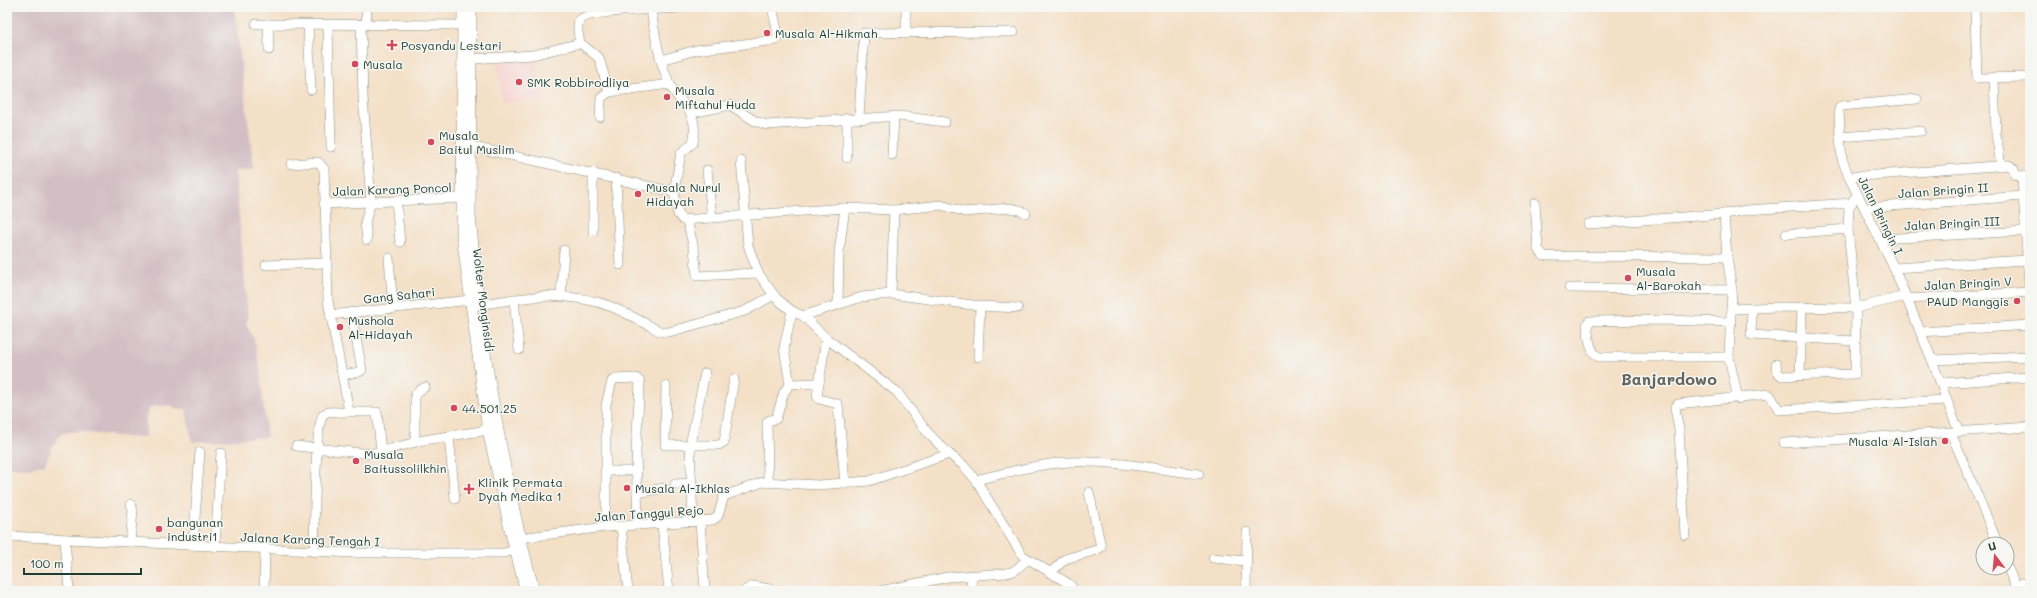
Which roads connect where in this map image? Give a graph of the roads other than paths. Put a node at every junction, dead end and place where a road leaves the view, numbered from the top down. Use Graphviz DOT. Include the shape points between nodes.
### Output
graph roads {
  1 [pos="367,7"];
  2 [pos="463,7"];
  3 [pos="471,7"];
  4 [pos="772,7"];
  5 [pos="906,7"];
  6 [pos="679,8"];
  7 [pos="611,9"];
  8 [pos="651,11"];
  9 [pos="584,12"];
  10 [pos="1975,13"];
  11 [pos="256,24"];
  12 [pos="268,24"];
  13 [pos="308,25"];
  14 [pos="364,25"];
  15 [pos="463,25"];
  16 [pos="328,26"];
  17 [pos="1014,32"];
  18 [pos="906,34"];
  19 [pos="580,43"];
  20 [pos="269,50"];
  21 [pos="470,59"];
  22 [pos="661,60"];
  23 [pos="1994,78"];
  24 [pos="2030,78"];
  25 [pos="670,84"];
  26 [pos="311,90"];
  27 [pos="609,92"];
  28 [pos="1917,99"];
  29 [pos="692,113"];
  30 [pos="894,116"];
  31 [pos="600,117"];
  32 [pos="859,117"];
  33 [pos="847,118"];
  34 [pos="945,122"];
  35 [pos="1921,131"];
  36 [pos="1840,137"];
  37 [pos="469,146"];
  38 [pos="331,147"];
  39 [pos="892,155"];
  40 [pos="847,158"];
  41 [pos="740,161"];
  42 [pos="291,164"];
  43 [pos="2001,166"];
  44 [pos="707,170"];
  45 [pos="593,172"];
  46 [pos="1849,177"];
  47 [pos="2026,177"];
  48 [pos="616,178"];
  49 [pos="674,192"];
  50 [pos="1857,194"];
  51 [pos="2023,196"];
  52 [pos="462,198"];
  53 [pos="396,201"];
  54 [pos="371,202"];
  55 [pos="1852,203"];
  56 [pos="324,204"];
  57 [pos="1535,204"];
  58 [pos="845,208"];
  59 [pos="1864,208"];
  60 [pos="894,210"];
  61 [pos="1026,213"];
  62 [pos="747,214"];
  63 [pos="1724,214"];
  64 [pos="712,218"];
  65 [pos="687,220"];
  66 [pos="1588,224"];
  67 [pos="1848,229"];
  68 [pos="2026,231"];
  69 [pos="593,232"];
  70 [pos="1786,234"];
  71 [pos="1880,239"];
  72 [pos="366,240"];
  73 [pos="400,242"];
  74 [pos="2029,243"];
  75 [pos="564,250"];
  76 [pos="1727,257"];
  77 [pos="389,258"];
  78 [pos="2027,260"];
  79 [pos="326,264"];
  80 [pos="266,265"];
  81 [pos="620,265"];
  82 [pos="1894,268"];
  83 [pos="758,273"];
  84 [pos="1569,288"];
  85 [pos="1732,290"];
  86 [pos="2030,292"];
  87 [pos="891,294"];
  88 [pos="774,295"];
  89 [pos="561,296"];
  90 [pos="1900,298"];
  91 [pos="514,299"];
  92 [pos="2030,301"];
  93 [pos="474,302"];
  94 [pos="838,304"];
  95 [pos="980,306"];
  96 [pos="1802,307"];
  97 [pos="393,308"];
  98 [pos="1018,308"];
  99 [pos="1752,308"];
  100 [pos="1856,308"];
  101 [pos="1730,309"];
  102 [pos="792,311"];
  103 [pos="351,312"];
  104 [pos="330,315"];
  105 [pos="803,316"];
  106 [pos="1731,322"];
  107 [pos="2030,326"];
  108 [pos="1920,332"];
  109 [pos="1802,337"];
  110 [pos="826,338"];
  111 [pos="1856,341"];
  112 [pos="519,350"];
  113 [pos="978,356"];
  114 [pos="2030,356"];
  115 [pos="1729,357"];
  116 [pos="1932,360"];
  117 [pos="1776,364"];
  118 [pos="705,373"];
  119 [pos="342,375"];
  120 [pos="1800,376"];
  121 [pos="2030,377"];
  122 [pos="734,379"];
  123 [pos="819,383"];
  124 [pos="1941,383"];
  125 [pos="790,384"];
  126 [pos="666,386"];
  127 [pos="425,387"];
  128 [pos="1738,399"];
  129 [pos="1944,400"];
  130 [pos="348,412"];
  131 [pos="2030,427"];
  132 [pos="488,430"];
  133 [pos="1955,432"];
  134 [pos="449,436"];
  135 [pos="415,442"];
  136 [pos="1784,444"];
  137 [pos="690,445"];
  138 [pos="296,446"];
  139 [pos="317,448"];
  140 [pos="200,452"];
  141 [pos="381,452"];
  142 [pos="221,454"];
  143 [pos="949,454"];
  144 [pos="605,471"];
  145 [pos="637,472"];
  146 [pos="1199,474"];
  147 [pos="976,480"];
  148 [pos="845,482"];
  149 [pos="692,483"];
  150 [pos="768,483"];
  151 [pos="675,484"];
  152 [pos="664,488"];
  153 [pos="637,492"];
  154 [pos="1089,492"];
  155 [pos="455,499"];
  156 [pos="131,504"];
  157 [pos="696,522"];
  158 [pos="662,524"];
  159 [pos="638,525"];
  160 [pos="621,526"];
  161 [pos="606,527"];
  162 [pos="1247,532"];
  163 [pos="1685,535"];
  164 [pos="7,536"];
  165 [pos="1995,536"];
  166 [pos="65,538"];
  167 [pos="520,538"];
  168 [pos="130,542"];
  169 [pos="193,545"];
  170 [pos="215,547"];
  171 [pos="265,550"];
  172 [pos="515,550"];
  173 [pos="314,552"];
  174 [pos="1213,558"];
  175 [pos="1027,560"];
  176 [pos="1246,561"];
  177 [pos="1050,573"];
  178 [pos="971,576"];
  179 [pos="2011,576"];
  180 [pos="2030,582"];
  181 [pos="69,591"];
  182 [pos="264,591"];
  183 [pos="526,591"];
  184 [pos="534,591"];
  185 [pos="628,591"];
  186 [pos="669,591"];
  187 [pos="705,591"];
  188 [pos="744,591"];
  189 [pos="781,591"];
  190 [pos="880,591"];
  191 [pos="972,591"];
  192 [pos="1075,591"];
  193 [pos="1246,591"];
  1 -- 14 [label="street"];
  2 -- 15 [label="main road, Wolter Monginsidi"];
  3 -- 21 [label="main road, Wolter Monginsidi"];
  4 -- 22 [label="street" via="778,34 776,40 696,50"];
  5 -- 18 [label="street"];
  6 -- 8 [label="street"];
  7 -- 8 [label="street"];
  7 -- 9 [label="street"];
  8 -- 22 [label="street" via="656,46"];
  9 -- 19 [label="street" via="578,26"];
  10 -- 23 [label="street" via="1977,78"];
  11 -- 12 [label="street"];
  12 -- 13 [label="street"];
  12 -- 20 [label="street"];
  13 -- 16 [label="street"];
  13 -- 26 [label="street"];
  14 -- 15 [label="street"];
  14 -- 16 [label="street"];
  14 -- 54 [label="street" via="363,98"];
  15 -- 52 [label="main road, Wolter Monginsidi"];
  16 -- 38 [label="street"];
  17 -- 18 [label="street"];
  18 -- 32 [label="street" via="864,33"];
  19 -- 21 [label="street" via="533,54"];
  19 -- 27 [label="street" via="599,58"];
  21 -- 37 [label="main road, Wolter Monginsidi"];
  22 -- 25 [label="street"];
  23 -- 24 [label="street"];
  23 -- 43 [label="street" via="1996,134"];
  25 -- 27 [label="street"];
  25 -- 29 [label="street"];
  27 -- 31 [label="street" via="601,98"];
  28 -- 36 [label="street" via="1842,105 1839,109"];
  29 -- 33 [label="street" via="730,105 755,121 767,125"];
  29 -- 49 [label="street" via="693,143 681,153"];
  30 -- 32 [label="street"];
  30 -- 34 [label="street"];
  30 -- 39 [label="street"];
  32 -- 33 [label="street"];
  33 -- 40 [label="street"];
  35 -- 36 [label="street"];
  36 -- 46 [label="street" via="1842,159"];
  37 -- 45 [label="street"];
  37 -- 93 [label="main road, Wolter Monginsidi"];
  41 -- 62 [label="street"];
  42 -- 56 [label="street" via="318,162 322,165"];
  43 -- 46 [label="street, Jalan Bringin I"];
  43 -- 47 [label="street" via="2011,166 2015,175"];
  44 -- 64 [label="street"];
  45 -- 48 [label="street"];
  45 -- 69 [label="street"];
  46 -- 50 [label="street, Jalan Bringin I"];
  47 -- 51 [label="street"];
  48 -- 49 [label="street"];
  48 -- 81 [label="street"];
  49 -- 65 [label="street" via="678,214 680,218"];
  50 -- 55 [label="street"];
  50 -- 59 [label="street, Jalan Bringin I"];
  51 -- 59 [label="street, Jalan Bringin II"];
  51 -- 68 [label="street"];
  52 -- 53 [label="street, Jalan Karang Poncol"];
  52 -- 93 [label="main road, Wolter Monginsidi" via="462,235"];
  53 -- 54 [label="street, Jalan Karang Poncol"];
  53 -- 73 [label="street"];
  54 -- 56 [label="street, Jalan Karang Poncol"];
  54 -- 72 [label="street" via="365,222"];
  55 -- 63 [label="street" via="1747,210"];
  55 -- 67 [label="street" via="1848,212"];
  56 -- 79 [label="street"];
  57 -- 76 [label="street" via="1538,250 1544,256"];
  58 -- 60 [label="street"];
  58 -- 62 [label="street"];
  58 -- 94 [label="street" via="839,252"];
  59 -- 71 [label="street, Jalan Bringin I"];
  60 -- 61 [label="street" via="941,205 965,212 1009,208"];
  60 -- 87 [label="street"];
  62 -- 64 [label="street"];
  62 -- 83 [label="street" via="748,245"];
  63 -- 66 [label="street"];
  63 -- 76 [label="street"];
  64 -- 65 [label="street"];
  65 -- 83 [label="street" via="697,276"];
  67 -- 70 [label="street"];
  67 -- 100 [label="street"];
  68 -- 71 [label="street, Jalan Bringin III"];
  68 -- 74 [label="street"];
  71 -- 82 [label="street, Jalan Bringin I"];
  74 -- 78 [label="street"];
  75 -- 89 [label="street"];
  76 -- 85 [label="street"];
  77 -- 97 [label="street"];
  78 -- 82 [label="street"];
  78 -- 86 [label="street"];
  79 -- 80 [label="street"];
  79 -- 104 [label="street"];
  82 -- 90 [label="street, Jalan Bringin I"];
  83 -- 88 [label="street"];
  84 -- 85 [label="street"];
  85 -- 101 [label="street"];
  86 -- 90 [label="street, Jalan Bringin V"];
  86 -- 92 [label="street"];
  87 -- 94 [label="street" via="868,296"];
  87 -- 95 [label="street"];
  88 -- 89 [label="street, Gang Sahari" via="745,311 669,332 661,332 611,306"];
  88 -- 102 [label="street"];
  89 -- 91 [label="street, Gang Sahari"];
  90 -- 100 [label="street, Jalan Bringin V"];
  90 -- 108 [label="street, Jalan Bringin I"];
  91 -- 93 [label="street, Gang Sahari"];
  91 -- 112 [label="street"];
  93 -- 97 [label="street, Gang Sahari"];
  93 -- 132 [label="main road, Wolter Monginsidi"];
  93 -- 167 [label="main road, Wolter Monginsidi"];
  94 -- 105 [label="street"];
  95 -- 98 [label="street"];
  95 -- 113 [label="street"];
  96 -- 99 [label="street, Jalan Bringin V"];
  96 -- 100 [label="street, Jalan Bringin V"];
  96 -- 109 [label="street"];
  97 -- 103 [label="street, Gang Sahari"];
  99 -- 101 [label="street, Jalan Bringin V"];
  99 -- 109 [label="street" via="1751,335"];
  100 -- 111 [label="street"];
  101 -- 106 [label="street"];
  102 -- 105 [label="street"];
  102 -- 125 [label="street" via="784,348"];
  103 -- 104 [label="street, Gang Sahari"];
  103 -- 119 [label="street" via="362,370"];
  104 -- 119 [label="street"];
  105 -- 110 [label="street"];
  106 -- 115 [label="street"];
  106 -- 115 [label="street" via="1644,320 1589,321 1587,324 1590,347 1599,357"];
  107 -- 108 [label="street"];
  108 -- 116 [label="street, Jalan Bringin I"];
  109 -- 111 [label="street"];
  109 -- 120 [label="street"];
  110 -- 123 [label="street"];
  110 -- 143 [label="street" via="896,392 928,433"];
  111 -- 120 [label="street" via="1855,375"];
  114 -- 116 [label="street"];
  115 -- 128 [label="street"];
  116 -- 124 [label="street, Jalan Bringin I"];
  117 -- 120 [label="street" via="1778,375"];
  118 -- 137 [label="street"];
  119 -- 130 [label="street"];
  121 -- 124 [label="street"];
  122 -- 137 [label="street" via="724,442 719,445"];
  123 -- 125 [label="street"];
  123 -- 148 [label="street" via="818,398 838,404"];
  124 -- 129 [label="street, Jalan Bringin I"];
  125 -- 150 [label="street" via="784,392 776,419 767,422"];
  126 -- 137 [label="street" via="665,445"];
  127 -- 135 [label="street" via="415,396"];
  128 -- 129 [label="street" via="1770,395 1779,410"];
  128 -- 163 [label="street" via="1676,406"];
  129 -- 133 [label="street, Jalan Bringin I" via="1954,422"];
  130 -- 139 [label="street" via="327,412 323,415"];
  130 -- 141 [label="street" via="377,412"];
  131 -- 133 [label="street"];
  132 -- 134 [label="street"];
  132 -- 172 [label="main road, Wolter Monginsidi"];
  133 -- 136 [label="street"];
  133 -- 165 [label="street, Jalan Bringin I"];
  134 -- 135 [label="street"];
  134 -- 155 [label="street"];
  135 -- 141 [label="street"];
  137 -- 149 [label="street"];
  138 -- 139 [label="street"];
  139 -- 141 [label="street" via="363,453"];
  139 -- 173 [label="street"];
  140 -- 169 [label="street"];
  142 -- 170 [label="street"];
  143 -- 147 [label="street"];
  143 -- 148 [label="street, Jalan Tanggul Rejo" via="869,481"];
  144 -- 145 [label="street"];
  144 -- 145 [label="street" via="606,405 611,383 614,379 636,378 640,382"];
  144 -- 161 [label="street"];
  145 -- 153 [label="street"];
  146 -- 147 [label="street" via="1109,462 1070,462 1038,466"];
  147 -- 175 [label="street"];
  148 -- 150 [label="street, Jalan Tanggul Rejo" via="818,485"];
  149 -- 151 [label="street"];
  149 -- 157 [label="street"];
  150 -- 157 [label="street, Jalan Tanggul Rejo" via="760,483 724,496 718,518"];
  152 -- 153 [label="street"];
  153 -- 159 [label="street"];
  154 -- 177 [label="street" via="1101,547 1065,559"];
  156 -- 168 [label="street" via="133,511"];
  157 -- 158 [label="street, Jalan Tanggul Rejo"];
  157 -- 187 [label="street"];
  158 -- 159 [label="street, Jalan Tanggul Rejo"];
  158 -- 186 [label="street"];
  159 -- 160 [label="street, Jalan Tanggul Rejo"];
  160 -- 161 [label="street, Jalan Tanggul Rejo"];
  160 -- 185 [label="street"];
  161 -- 167 [label="street, Jalan Tanggul Rejo"];
  162 -- 176 [label="street"];
  164 -- 166 [label="street, Jalana Karang Tengah I"];
  166 -- 168 [label="street, Jalana Karang Tengah I"];
  166 -- 181 [label="street"];
  167 -- 184 [label="main road, Wolter Monginsidi"];
  168 -- 169 [label="street, Jalana Karang Tengah I"];
  169 -- 170 [label="street, Jalana Karang Tengah I"];
  170 -- 171 [label="street, Jalana Karang Tengah I"];
  171 -- 173 [label="street, Jalana Karang Tengah I"];
  171 -- 182 [label="street"];
  172 -- 173 [label="street, Jalana Karang Tengah I" via="504,553"];
  172 -- 183 [label="main road, Wolter Monginsidi"];
  174 -- 176 [label="street"];
  175 -- 177 [label="street"];
  175 -- 178 [label="street" via="1014,571 1007,573"];
  176 -- 193 [label="street"];
  177 -- 192 [label="street" via="1069,584"];
  178 -- 190 [label="street" via="948,576"];
  178 -- 191 [label="street"];
  179 -- 180 [label="street" via="2015,585"];
  188 -- 189 [label="street" via="753,586"];
}
